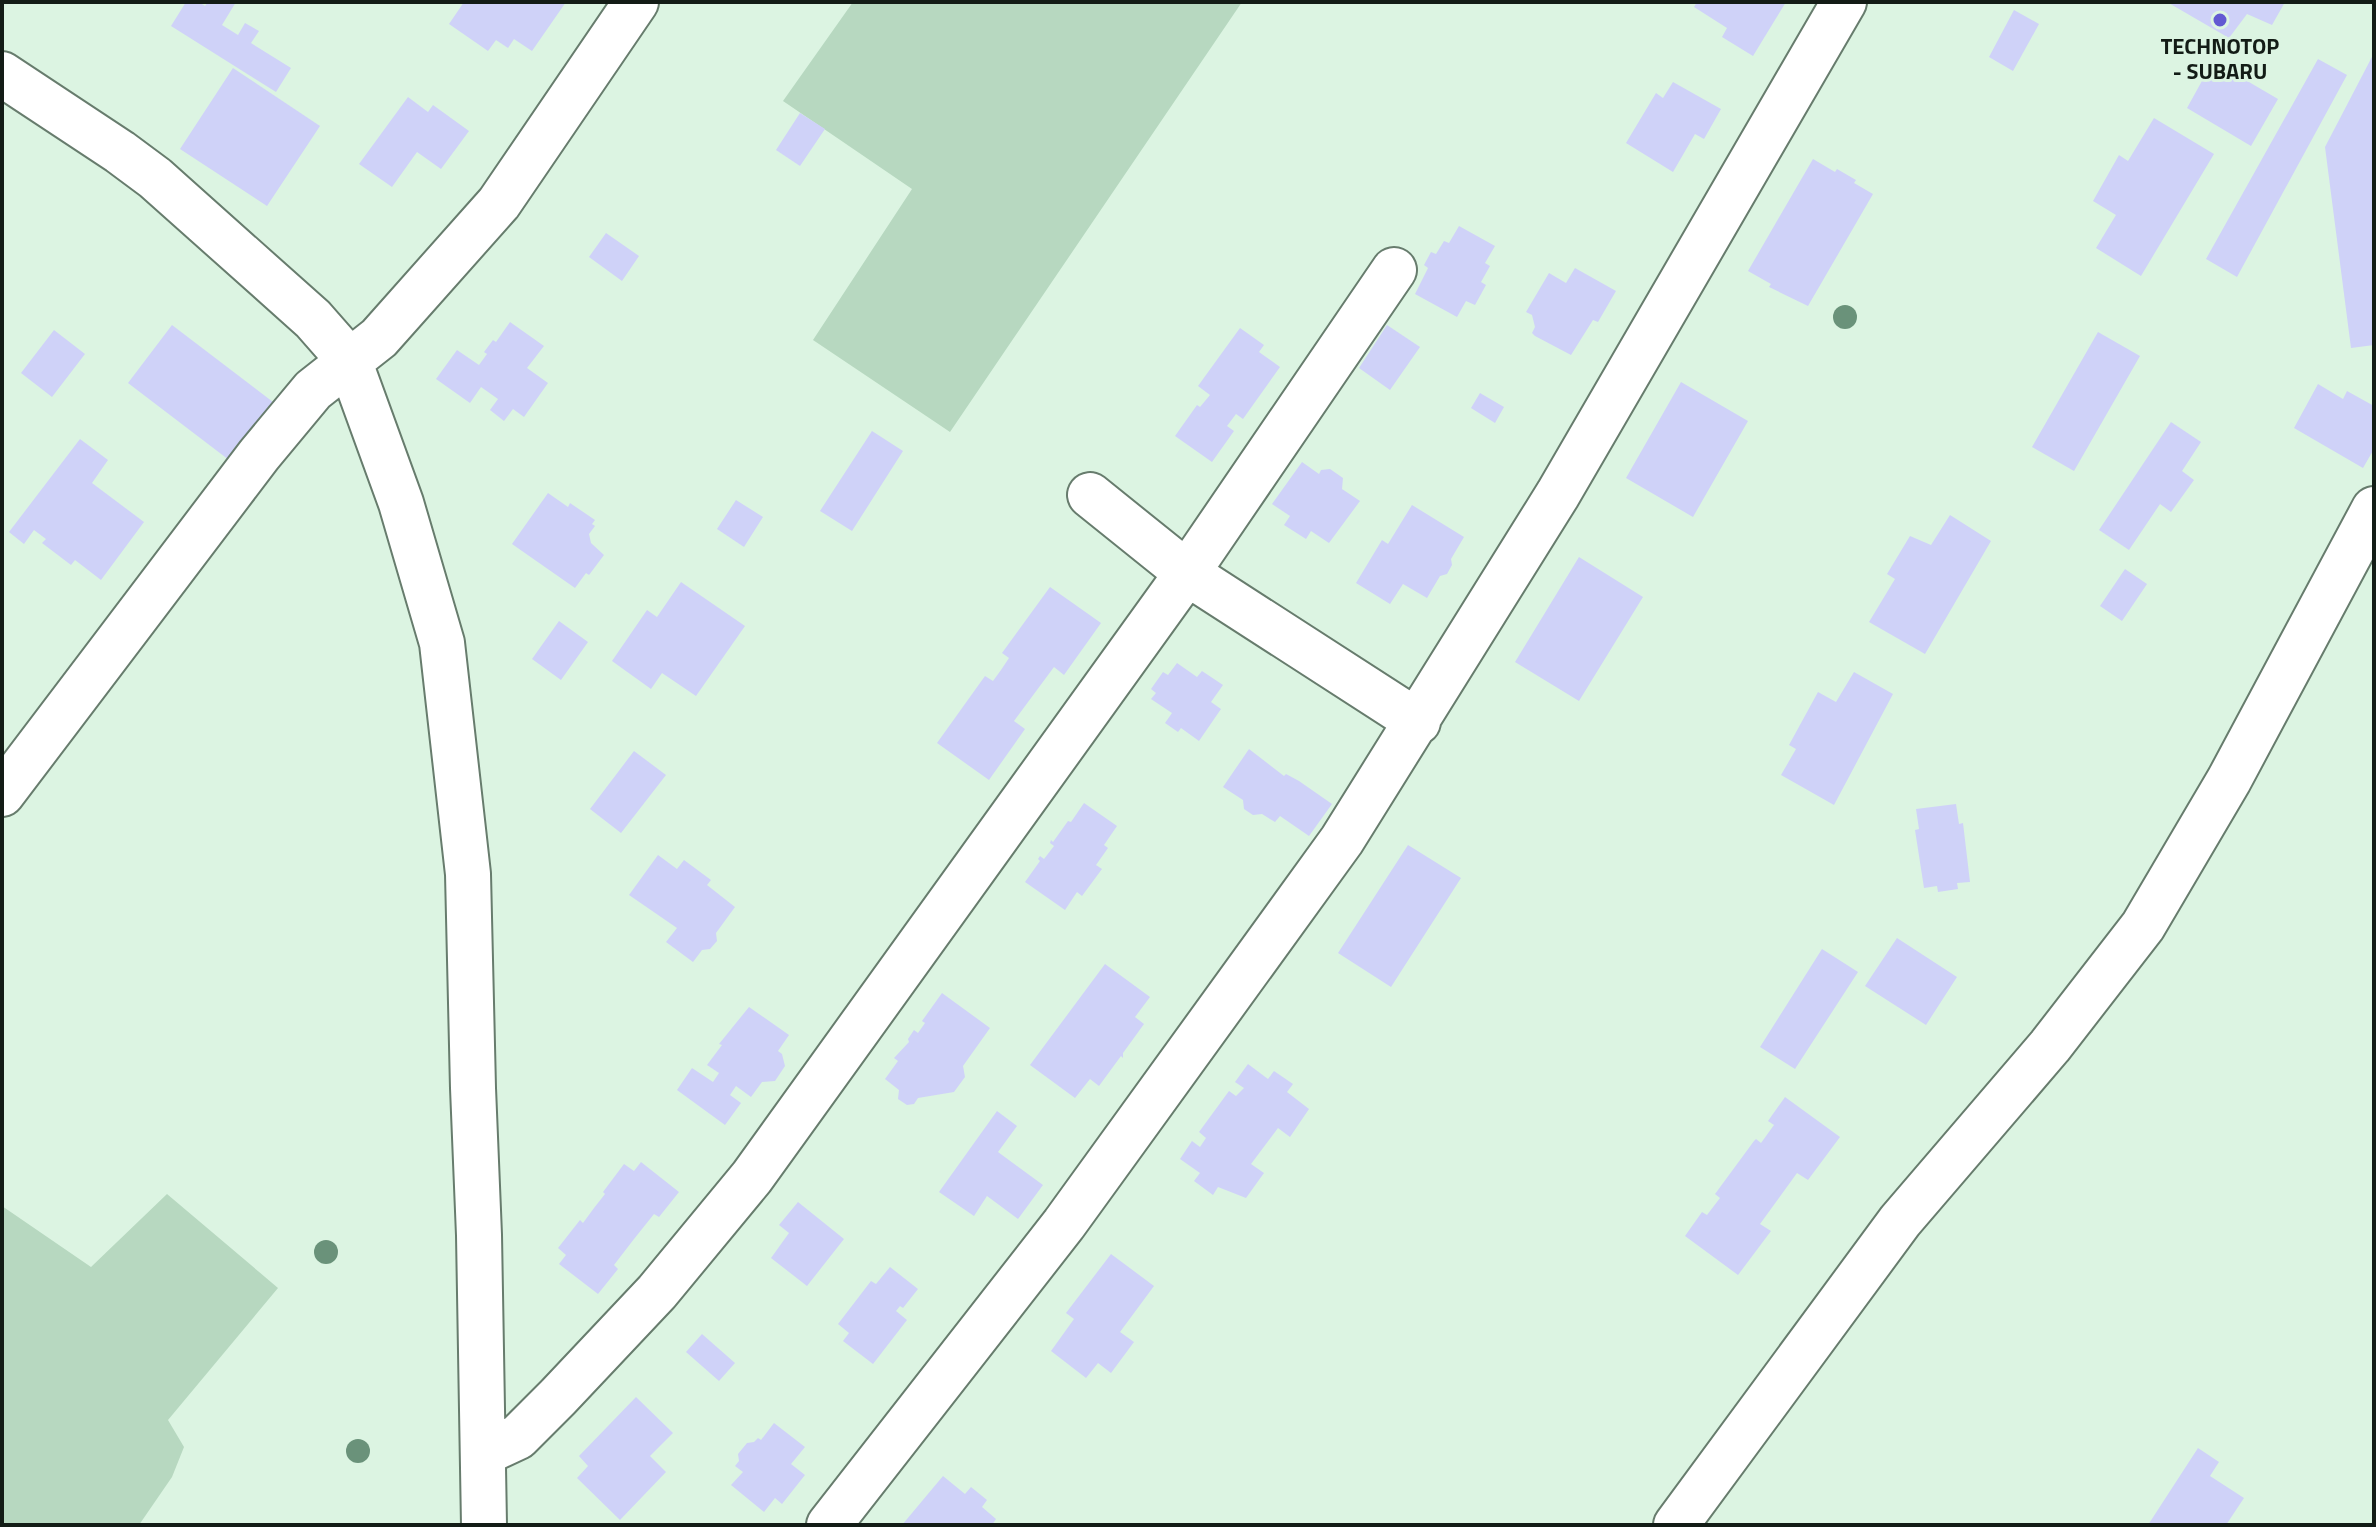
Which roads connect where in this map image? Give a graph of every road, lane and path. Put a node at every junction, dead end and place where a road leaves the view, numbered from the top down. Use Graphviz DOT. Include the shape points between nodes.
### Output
graph roads {
  1 [pos="636,2"];
  2 [pos="1844,2"];
  3 [pos="2,74"];
  4 [pos="1394,270"];
  5 [pos="349,360"];
  6 [pos="1090,495"];
  7 [pos="2374,509"];
  8 [pos="1187,573"];
  9 [pos="1418,722"];
  10 [pos="2,794"];
  11 [pos="484,1453"];
  12 [pos="484,1525"];
  13 [pos="829,1525"];
  14 [pos="1676,1525"];
  1 -- 5 [label="street" via="499,203 379,338"];
  2 -- 9 [label="street" via="1567,480"];
  3 -- 5 [label="street" via="155,178 313,319"];
  4 -- 8 [label="street"];
  5 -- 10 [label="street" via="313,390 259,455"];
  5 -- 11 [label="street" via="401,503 442,643 448,690 468,874"];
  6 -- 8 [label="street"];
  7 -- 14 [label="street" via="2229,780 2143,926 2050,1046 1900,1221"];
  8 -- 9 [label="street"];
  8 -- 11 [label="street" via="752,1177 657,1292 558,1397 518,1437"];
  9 -- 13 [label="street" via="1342,840 1064,1224"];
  11 -- 12 [label="street"];
}
